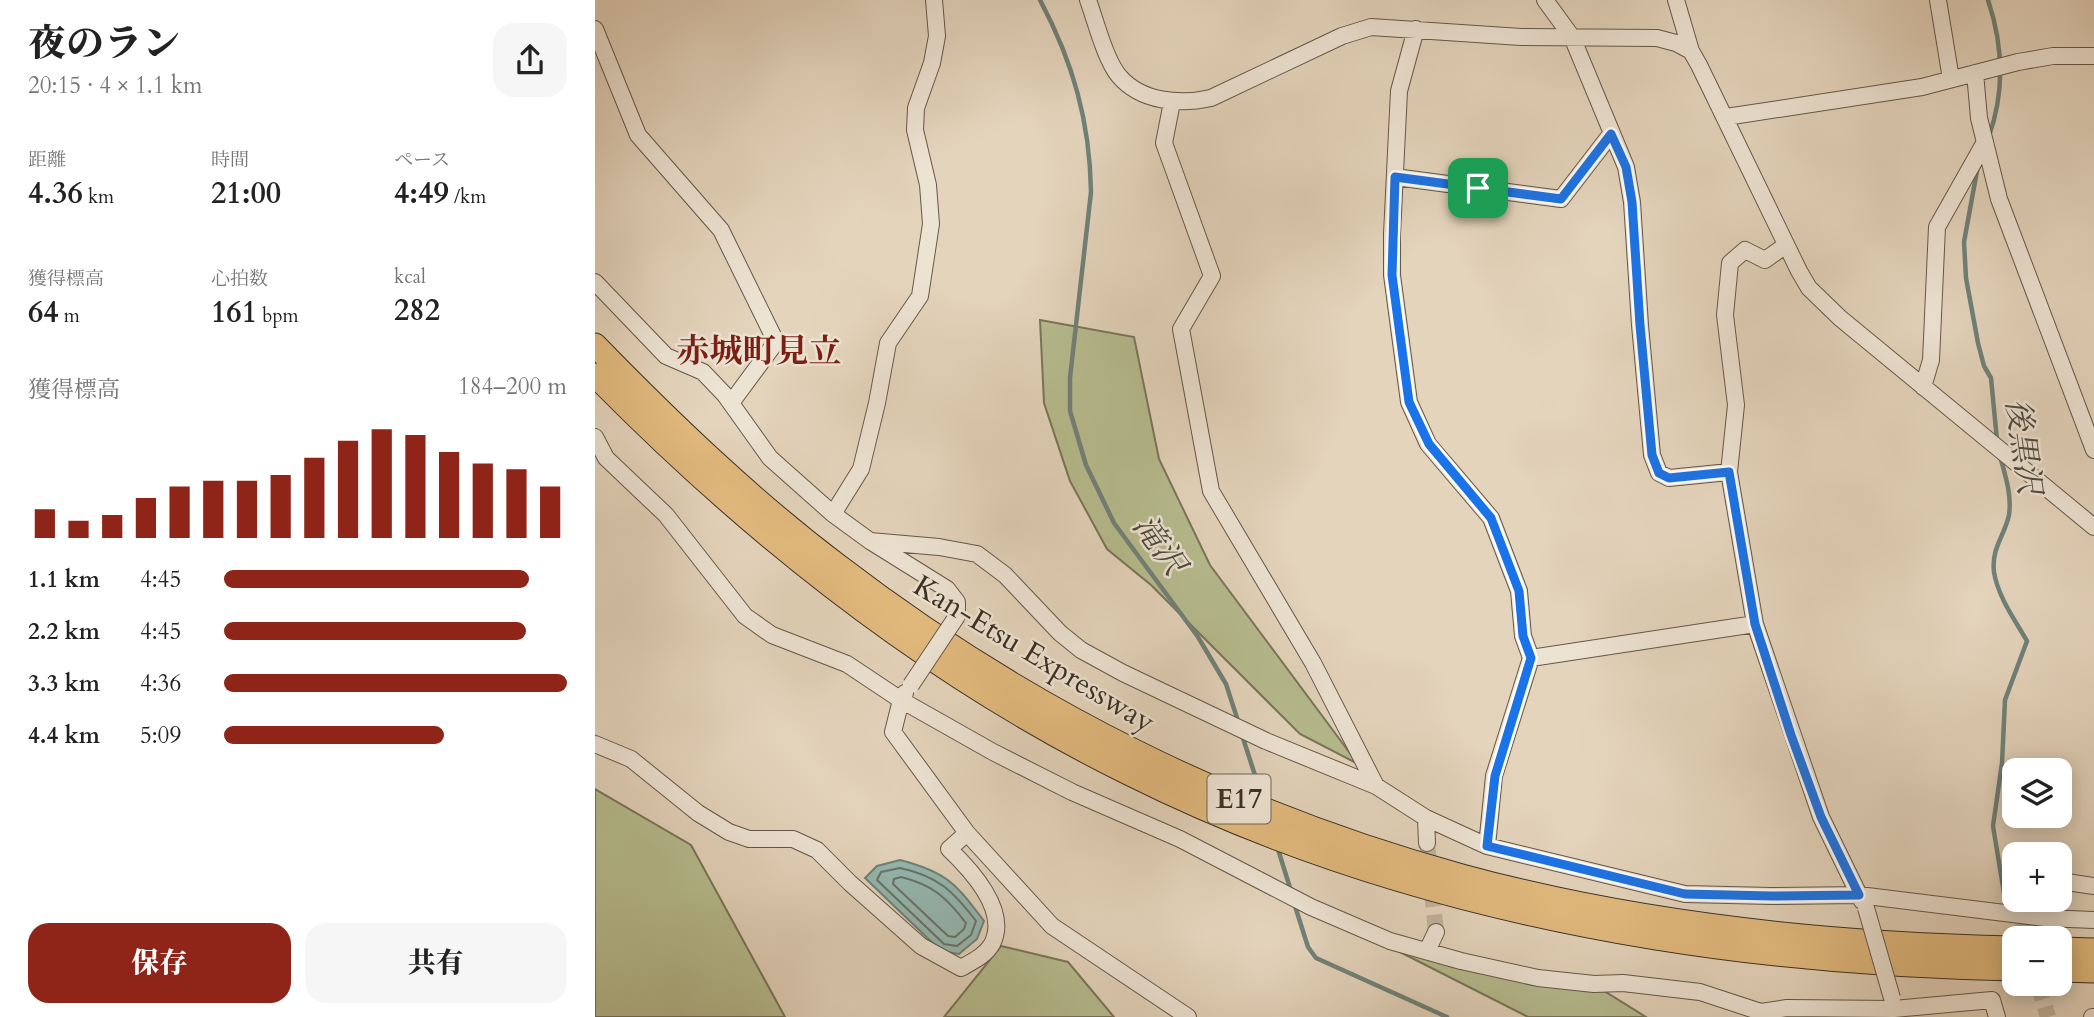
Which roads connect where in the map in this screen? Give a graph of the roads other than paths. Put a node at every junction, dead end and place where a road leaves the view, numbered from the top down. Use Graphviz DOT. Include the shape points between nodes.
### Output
graph roads {
  1 [pos="934,0"];
  2 [pos="1088,0"];
  3 [pos="1545,0"];
  4 [pos="1676,0"];
  5 [pos="1938,0"];
  6 [pos="595,29"];
  7 [pos="1416,29"];
  8 [pos="1572,37"];
  9 [pos="1691,51"];
  10 [pos="2094,57"];
  11 [pos="1975,73"];
  12 [pos="1951,79"];
  13 [pos="1173,102"];
  14 [pos="1726,117"];
  15 [pos="1611,134"];
  16 [pos="1985,142"];
  17 [pos="1395,177"];
  18 [pos="1786,245"];
  19 [pos="595,282"];
  20 [pos="595,345"];
  21 [pos="595,375"];
  22 [pos="1923,387"];
  23 [pos="731,403"];
  24 [pos="595,437"];
  25 [pos="2094,450"];
  26 [pos="1729,472"];
  27 [pos="833,514"];
  28 [pos="2094,527"];
  29 [pos="870,541"];
  30 [pos="1755,624"];
  31 [pos="1531,658"];
  32 [pos="901,700"];
  33 [pos="595,744"];
  34 [pos="1376,786"];
  35 [pos="1426,818"];
  36 [pos="968,833"];
  37 [pos="1427,843"];
  38 [pos="1487,846"];
  39 [pos="2072,883"];
  40 [pos="2094,886"];
  41 [pos="1863,901"];
  42 [pos="2094,920"];
  43 [pos="1436,932"];
  44 [pos="2002,947"];
  45 [pos="2072,949"];
  46 [pos="2094,950"];
  47 [pos="1427,951"];
  48 [pos="2002,968"];
  49 [pos="2072,970"];
  50 [pos="2094,971"];
  51 [pos="1893,1003"];
  52 [pos="1188,1017"];
  53 [pos="1997,1017"];
  1 -- 27 [label="street" via="937,36 916,108 915,130 928,185 931,224 920,296 888,343 861,469"];
  2 -- 13 [label="street" via="1118,75 1140,92"];
  3 -- 8 [label="street"];
  4 -- 9 [label="street"];
  5 -- 12 [label="street"];
  6 -- 23 [label="street" via="638,135 721,230 776,342"];
  7 -- 8 [label="street"];
  7 -- 13 [label="street" via="1371,27 1357,31 1211,98"];
  7 -- 17 [label="street" via="1399,91"];
  8 -- 9 [label="street" via="1657,38"];
  8 -- 15 [label="street"];
  9 -- 14 [label="street"];
  10 -- 11 [label="street" via="2053,56"];
  11 -- 12 [label="street"];
  11 -- 16 [label="street"];
  12 -- 14 [label="street"];
  13 -- 34 [label="street" via="1164,143 1212,276 1181,329 1211,491 1313,663"];
  14 -- 18 [label="street"];
  15 -- 17 [label="street" via="1561,199"];
  15 -- 26 [label="street" via="1626,167 1632,202 1652,455 1659,473 1669,478"];
  16 -- 22 [label="street" via="1937,226 1931,360"];
  16 -- 25 [label="street" via="1999,199"];
  17 -- 31 [label="street" via="1392,275 1409,402 1429,444 1491,518 1519,591 1523,636"];
  18 -- 22 [label="street" via="1809,288"];
  18 -- 26 [label="street" via="1766,260 1745,250 1730,263 1725,315 1736,405"];
  19 -- 23 [label="street" via="666,356 703,372"];
  20 -- 44 [label="highway, Kan-Etsu Expressway / E17" via="770,512 909,618 1060,713 1215,790 1379,851 1543,895 1710,925 1802,936"];
  21 -- 48 [label="highway, Kan-Etsu Expressway / E17" via="701,479 889,630 1049,732 1208,811 1376,872 1551,919 1791,956"];
  22 -- 28 [label="street"];
  23 -- 27 [label="street" via="770,458"];
  24 -- 32 [label="street" via="606,458 666,515 745,616 772,635 847,664"];
  26 -- 30 [label="street"];
  27 -- 29 [label="street"];
  29 -- 32 [label="street, bridge" via="947,589 957,602 957,616"];
  29 -- 34 [label="street" via="977,554 1005,575 1081,650 1266,741"];
  30 -- 31 [label="street"];
  30 -- 41 [label="street" via="1821,817"];
  31 -- 38 [label="street" via="1495,776"];
  32 -- 36 [label="street" via="893,732"];
  32 -- 47 [label="street" via="1050,780 1311,907 1390,941"];
  33 -- 36 [label="street" via="631,759 729,832 749,839 793,839 817,850 921,946 961,968 983,955 996,929 991,900 949,849"];
  34 -- 35 [label="street"];
  35 -- 37 [label="street"];
  35 -- 38 [label="street"];
  36 -- 52 [label="street" via="1052,926"];
  38 -- 41 [label="street" via="1685,894"];
  39 -- 40 [label="street"];
  41 -- 42 [label="street"];
  41 -- 51 [label="street, bridge"];
  43 -- 47 [label="street"];
  45 -- 46 [label="highway"];
  47 -- 51 [label="street" via="1538,978 1700,992 1761,1012"];
  49 -- 50 [label="highway"];
  51 -- 53 [label="street" via="1992,1000"];
}
